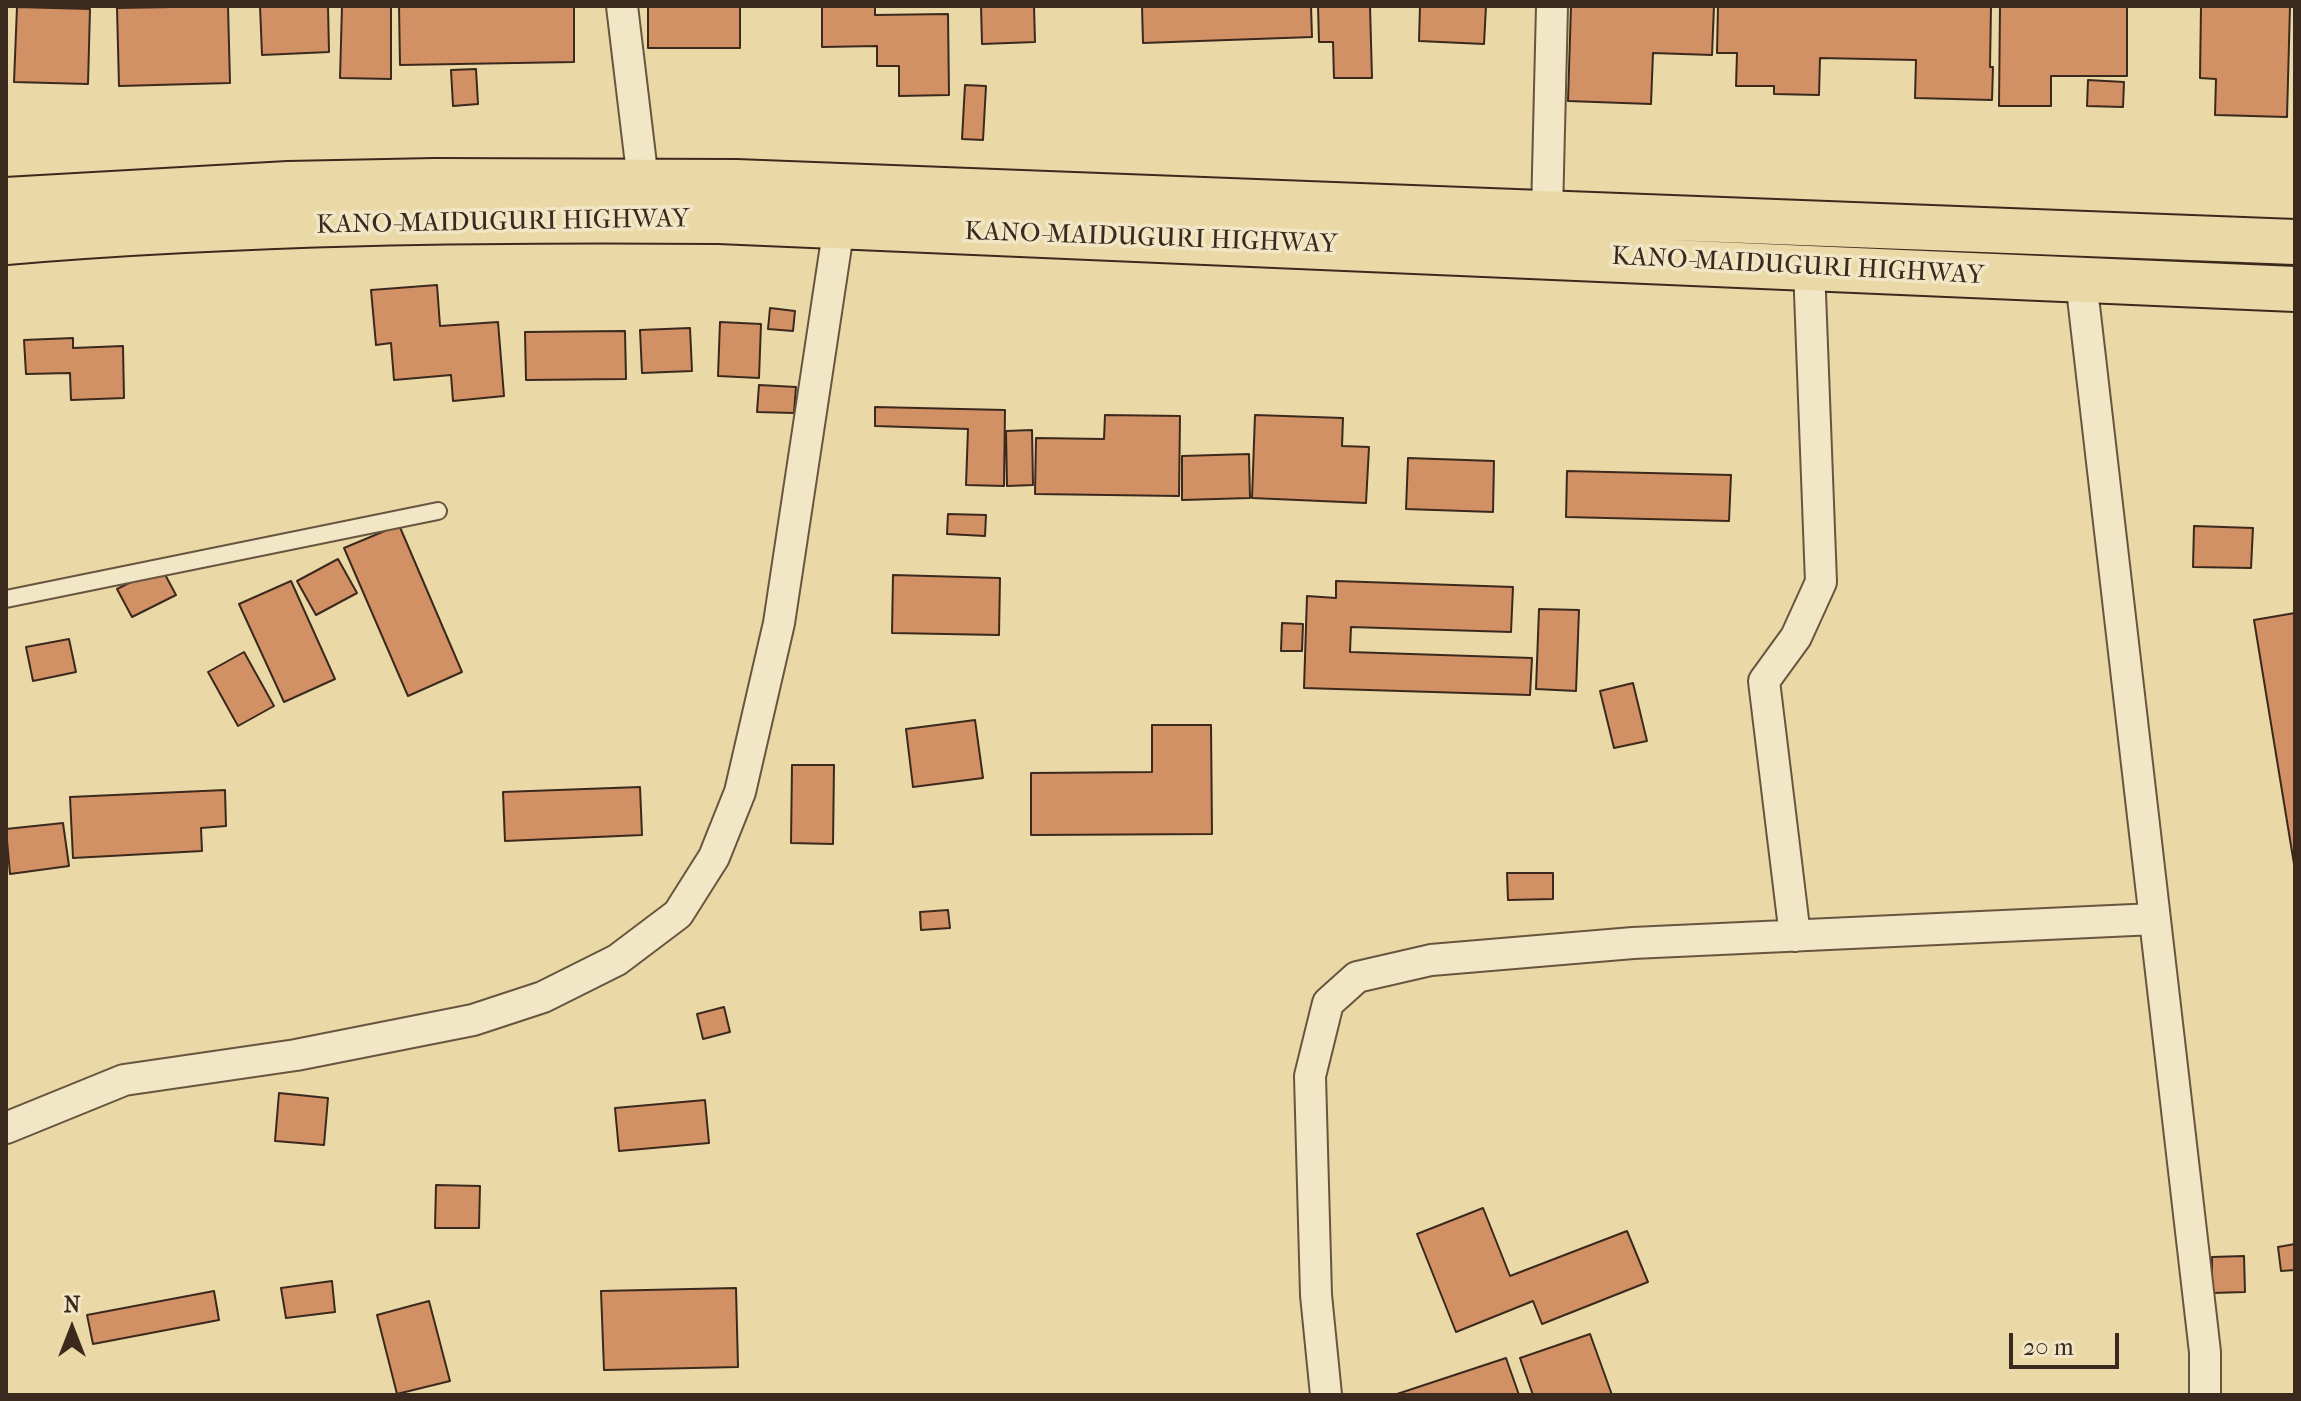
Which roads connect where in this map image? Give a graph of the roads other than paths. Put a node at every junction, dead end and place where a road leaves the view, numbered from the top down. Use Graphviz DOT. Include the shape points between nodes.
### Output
graph roads {
  1 [pos="622,6"];
  2 [pos="1552,6"];
  3 [pos="6,200"];
  4 [pos="643,201"];
  5 [pos="1547,213"];
  6 [pos="839,226"];
  7 [pos="6,242"];
  8 [pos="2295,242"];
  9 [pos="1809,267"];
  10 [pos="2081,280"];
  11 [pos="2295,289"];
  12 [pos="438,511"];
  13 [pos="6,599"];
  14 [pos="2155,919"];
  15 [pos="1795,936"];
  16 [pos="6,1128"];
  17 [pos="1326,1395"];
  18 [pos="2205,1395"];
  1 -- 4 [label="street"];
  2 -- 5 [label="street"];
  3 -- 4 [label="highway, KANO-MAIDUGURI HIGHWAY" via="434,181"];
  4 -- 5 [label="highway, KANO-MAIDUGURI HIGHWAY" via="736,182"];
  4 -- 6 [label="highway, KANO-MAIDUGURI HIGHWAY"];
  4 -- 7 [label="highway, KANO-MAIDUGURI HIGHWAY" via="495,221 124,232"];
  5 -- 8 [label="highway, KANO-MAIDUGURI HIGHWAY"];
  6 -- 9 [label="highway, KANO-MAIDUGURI HIGHWAY"];
  6 -- 16 [label="street" via="779,623 740,792 714,857 678,914 617,960 543,997 473,1020 296,1055 124,1080"];
  9 -- 10 [label="highway, KANO-MAIDUGURI HIGHWAY"];
  9 -- 15 [label="street" via="1821,582 1796,637 1764,681"];
  10 -- 11 [label="highway, KANO-MAIDUGURI HIGHWAY"];
  10 -- 14 [label="street"];
  12 -- 13 [label="lane"];
  14 -- 15 [label="street"];
  14 -- 18 [label="street" via="2205,1352"];
  15 -- 17 [label="street" via="1431,960 1357,977 1328,1003 1310,1076 1316,1295"];
}
